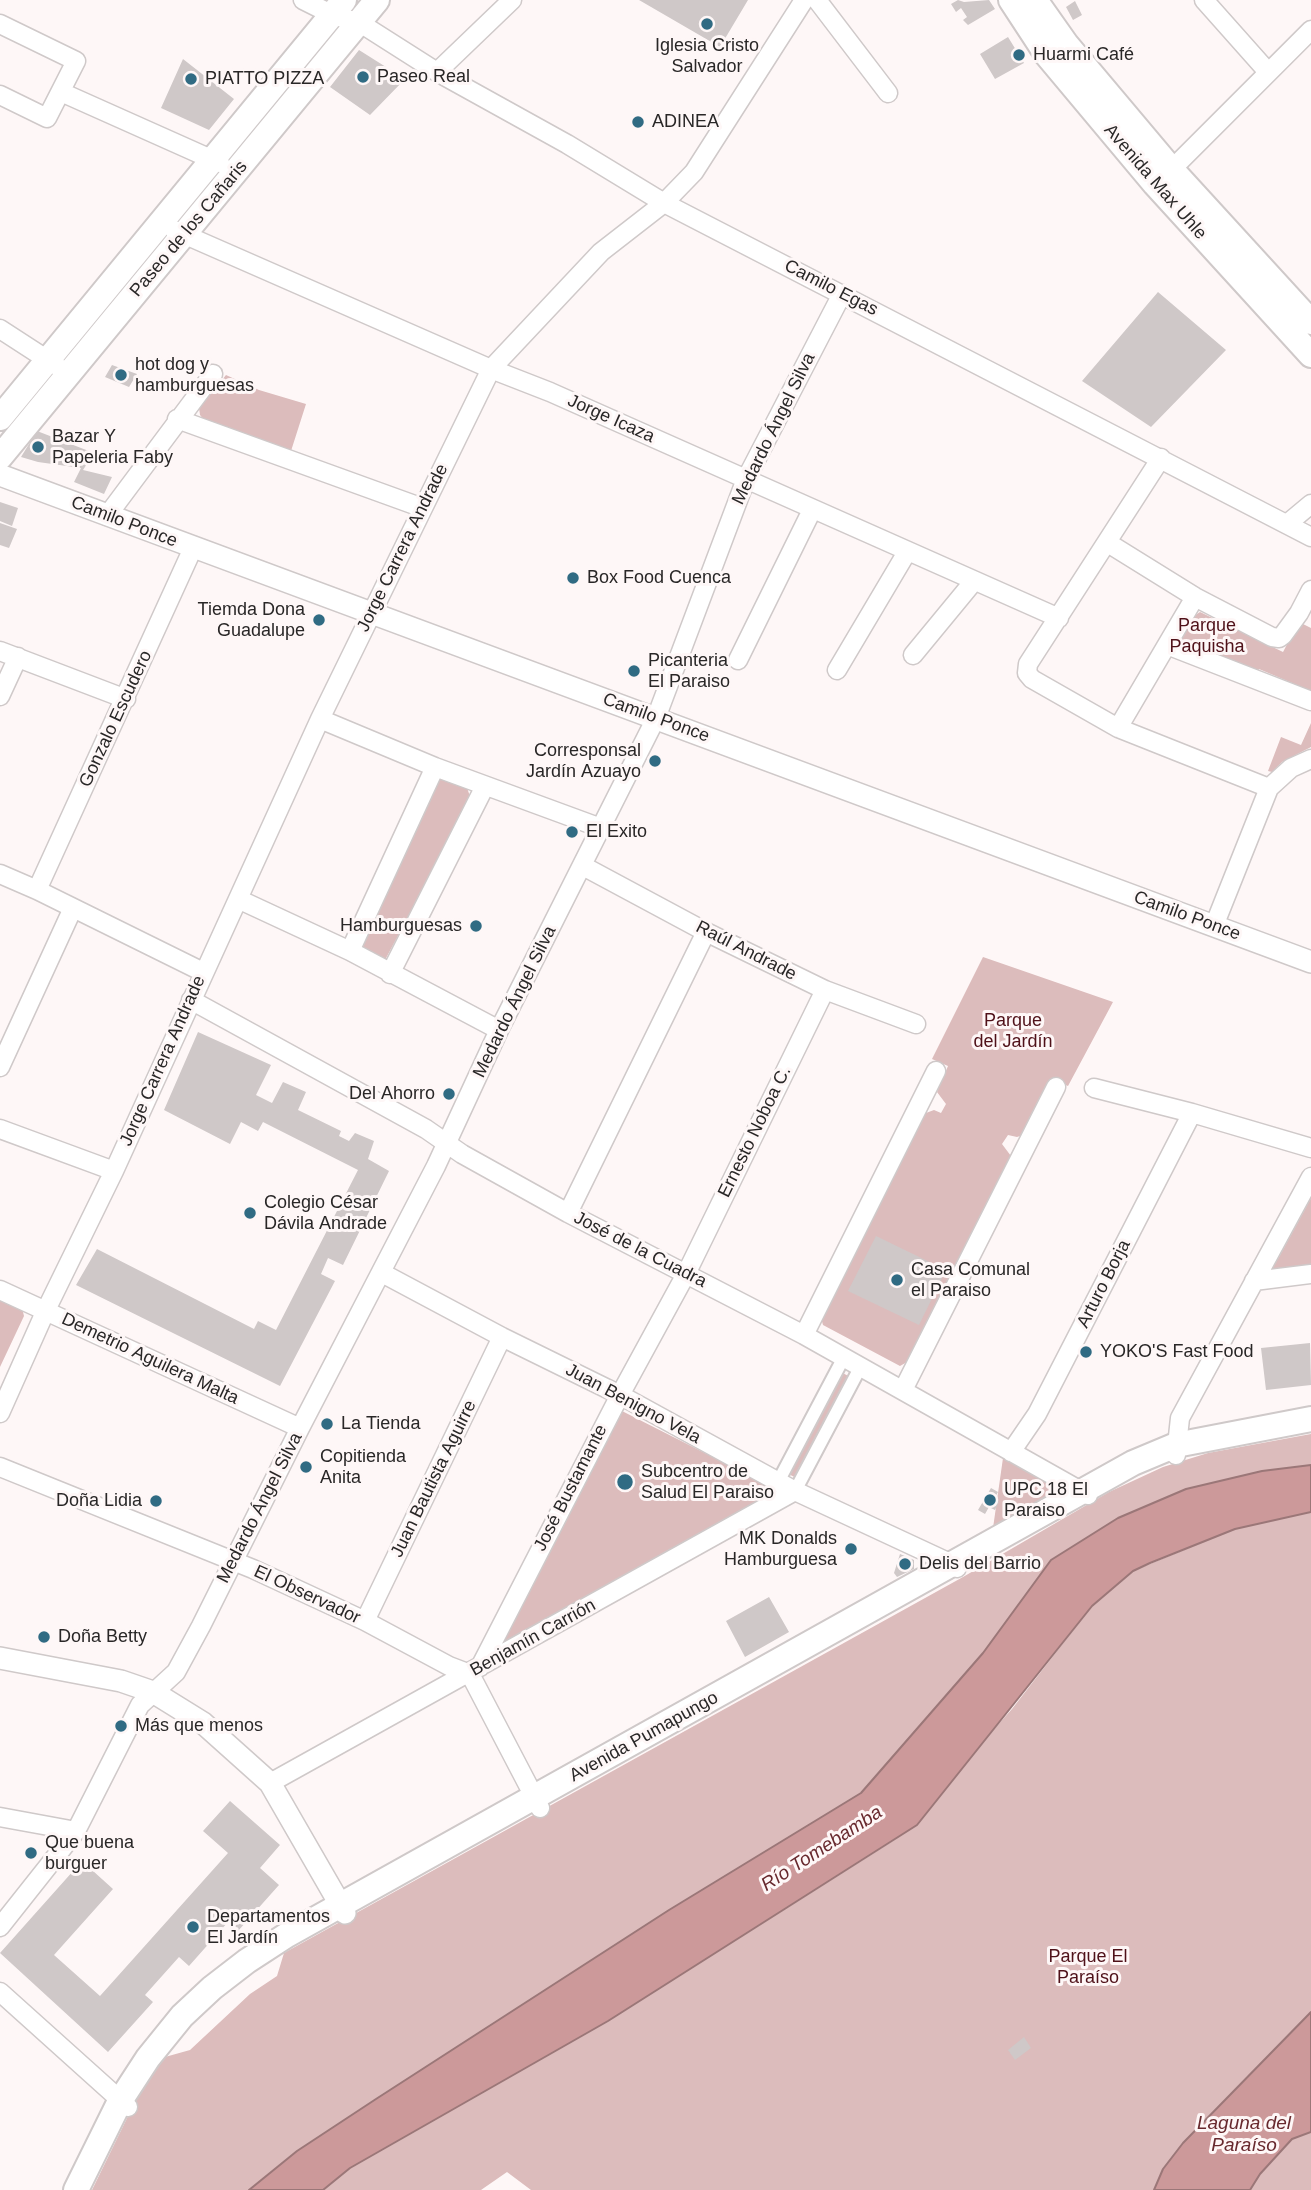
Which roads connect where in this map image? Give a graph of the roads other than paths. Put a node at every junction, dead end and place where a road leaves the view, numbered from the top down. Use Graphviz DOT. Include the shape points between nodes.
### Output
graph roads {
  1 [pos="303,0"];
  2 [pos="377,0"];
  3 [pos="512,0"];
  4 [pos="804,0"];
  5 [pos="817,0"];
  6 [pos="1011,0"];
  7 [pos="1035,0"];
  8 [pos="1205,0"];
  9 [pos="339,7"];
  10 [pos="360,23"];
  11 [pos="0,24"];
  12 [pos="1311,30"];
  13 [pos="437,72"];
  14 [pos="1268,72"];
  15 [pos="61,92"];
  16 [pos="888,93"];
  17 [pos="0,95"];
  18 [pos="214,160"];
  19 [pos="237,172"];
  20 [pos="1163,177"];
  21 [pos="664,203"];
  22 [pos="172,229"];
  23 [pos="842,294"];
  24 [pos="1311,322"];
  25 [pos="0,328"];
  26 [pos="1311,355"];
  27 [pos="58,368"];
  28 [pos="491,369"];
  29 [pos="213,374"];
  30 [pos="0,418"];
  31 [pos="177,419"];
  32 [pos="0,457"];
  33 [pos="1161,458"];
  34 [pos="0,475"];
  35 [pos="746,479"];
  36 [pos="1311,505"];
  37 [pos="423,508"];
  38 [pos="812,510"];
  39 [pos="107,516"];
  40 [pos="1287,524"];
  41 [pos="1311,537"];
  42 [pos="1108,543"];
  43 [pos="193,548"];
  44 [pos="907,552"];
  45 [pos="974,581"];
  46 [pos="1311,590"];
  47 [pos="1195,597"];
  48 [pos="370,613"];
  49 [pos="1305,616"];
  50 [pos="1059,618"];
  51 [pos="1167,645"];
  52 [pos="0,651"];
  53 [pos="913,655"];
  54 [pos="18,657"];
  55 [pos="738,660"];
  56 [pos="837,670"];
  57 [pos="0,696"];
  58 [pos="126,699"];
  59 [pos="1311,701"];
  60 [pos="656,718"];
  61 [pos="320,719"];
  62 [pos="1118,728"];
  63 [pos="1311,759"];
  64 [pos="435,768"];
  65 [pos="485,786"];
  66 [pos="1269,788"];
  67 [pos="601,828"];
  68 [pos="583,866"];
  69 [pos="0,874"];
  70 [pos="37,890"];
  71 [pos="238,899"];
  72 [pos="73,908"];
  73 [pos="1213,926"];
  74 [pos="706,932"];
  75 [pos="350,951"];
  76 [pos="1311,962"];
  77 [pos="203,972"];
  78 [pos="390,974"];
  79 [pos="825,990"];
  80 [pos="191,1000"];
  81 [pos="916,1024"];
  82 [pos="499,1030"];
  83 [pos="0,1067"];
  84 [pos="936,1071"];
  85 [pos="1055,1087"];
  86 [pos="1094,1087"];
  87 [pos="1192,1113"];
  88 [pos="0,1129"];
  89 [pos="447,1144"];
  90 [pos="1311,1148"];
  91 [pos="114,1171"];
  92 [pos="1311,1177"];
  93 [pos="568,1213"];
  94 [pos="382,1273"];
  95 [pos="686,1273"];
  96 [pos="1311,1274"];
  97 [pos="1254,1281"];
  98 [pos="0,1290"];
  99 [pos="46,1310"];
  100 [pos="804,1335"];
  101 [pos="502,1337"];
  102 [pos="844,1357"];
  103 [pos="861,1366"];
  104 [pos="903,1390"];
  105 [pos="620,1395"];
  106 [pos="0,1413"];
  107 [pos="1311,1419"];
  108 [pos="300,1428"];
  109 [pos="1176,1450"];
  110 [pos="1011,1452"];
  111 [pos="0,1467"];
  112 [pos="778,1482"];
  113 [pos="795,1491"];
  114 [pos="1086,1494"];
  115 [pos="233,1563"];
  116 [pos="956,1567"];
  117 [pos="365,1621"];
  118 [pos="0,1658"];
  119 [pos="475,1671"];
  120 [pos="153,1692"];
  121 [pos="270,1783"];
  122 [pos="538,1803"];
  123 [pos="0,1817"];
  124 [pos="76,1831"];
  125 [pos="342,1908"];
  126 [pos="0,1927"];
  127 [pos="0,1992"];
  128 [pos="124,2104"];
  129 [pos="76,2190"];
  1 -- 9 [label="street, Camilo Egas"];
  2 -- 10 [label="main road, Paseo de los Cañaris"];
  3 -- 13 [label="street"];
  4 -- 21 [label="street, Jorge Carrera Andrade" via="694,172"];
  5 -- 16 [label="street"];
  6 -- 20 [label="main road, Avenida Max Uhle" via="1047,55"];
  7 -- 20 [label="main road, Avenida Max Uhle"];
  8 -- 14 [label="street"];
  9 -- 10 [label="street, Camilo Egas"];
  9 -- 18 [label="main road, Paseo de los Cañaris"];
  10 -- 13 [label="street, Camilo Egas"];
  10 -- 19 [label="main road, Paseo de los Cañaris"];
  11 -- 15 [label="street" via="76,61"];
  12 -- 14 [label="street"];
  13 -- 21 [label="street, Camilo Egas"];
  14 -- 20 [label="street"];
  15 -- 17 [label="street" via="47,118"];
  15 -- 18 [label="street"];
  18 -- 19 [label="street"];
  18 -- 22 [label="main road, Paseo de los Cañaris"];
  19 -- 22 [label="main road, Paseo de los Cañaris"];
  20 -- 24 [label="main road, Avenida Max Uhle"];
  20 -- 26 [label="main road, Avenida Max Uhle"];
  21 -- 23 [label="street, Camilo Egas"];
  21 -- 28 [label="street, Jorge Carrera Andrade" via="601,252"];
  22 -- 27 [label="main road, Paseo de los Cañaris"];
  22 -- 28 [label="street, Jorge Icaza"];
  23 -- 33 [label="street, Camilo Egas"];
  23 -- 35 [label="street, Medardo Ángel Silva"];
  25 -- 27 [label="street"];
  27 -- 30 [label="main road, Paseo de los Cañaris"];
  27 -- 32 [label="main road, Paseo de los Cañaris"];
  28 -- 35 [label="street, Jorge Icaza"];
  28 -- 37 [label="street, Jorge Carrera Andrade"];
  29 -- 31 [label="street"];
  31 -- 37 [label="street"];
  31 -- 39 [label="street"];
  33 -- 40 [label="street, Camilo Egas"];
  33 -- 42 [label="street"];
  34 -- 39 [label="street, Camilo Ponce"];
  35 -- 38 [label="street, Jorge Icaza"];
  35 -- 60 [label="street, Medardo Ángel Silva"];
  36 -- 40 [label="street"];
  37 -- 48 [label="street, Jorge Carrera Andrade"];
  38 -- 44 [label="street, Jorge Icaza"];
  38 -- 55 [label="street"];
  39 -- 43 [label="street, Camilo Ponce"];
  40 -- 41 [label="street, Camilo Egas"];
  42 -- 47 [label="street"];
  42 -- 50 [label="street"];
  43 -- 48 [label="street, Camilo Ponce"];
  43 -- 58 [label="street, Gonzalo Escudero"];
  44 -- 45 [label="street, Jorge Icaza"];
  44 -- 56 [label="street"];
  45 -- 50 [label="street, Jorge Icaza"];
  45 -- 53 [label="street"];
  46 -- 49 [label="street"];
  47 -- 49 [label="street" via="1272,638 1279,638"];
  47 -- 51 [label="street"];
  48 -- 60 [label="street, Camilo Ponce"];
  48 -- 61 [label="street, Jorge Carrera Andrade"];
  50 -- 62 [label="street" via="1028,664 1027,673"];
  51 -- 59 [label="street"];
  51 -- 62 [label="street"];
  52 -- 54 [label="street"];
  54 -- 57 [label="street"];
  54 -- 58 [label="street"];
  58 -- 70 [label="street, Gonzalo Escudero"];
  60 -- 67 [label="street, Medardo Ángel Silva"];
  60 -- 73 [label="street, Camilo Ponce"];
  61 -- 64 [label="street"];
  61 -- 71 [label="street, Jorge Carrera Andrade"];
  62 -- 66 [label="street"];
  63 -- 66 [label="street" via="1291,768"];
  64 -- 65 [label="street"];
  64 -- 75 [label="street"];
  65 -- 67 [label="street"];
  65 -- 78 [label="street"];
  66 -- 73 [label="street"];
  67 -- 68 [label="street, Medardo Ángel Silva"];
  68 -- 74 [label="street, Raúl Andrade"];
  68 -- 82 [label="street, Medardo Ángel Silva"];
  69 -- 70 [label="street"];
  70 -- 72 [label="street"];
  71 -- 75 [label="street"];
  71 -- 77 [label="street, Jorge Carrera Andrade"];
  72 -- 77 [label="street"];
  72 -- 83 [label="street"];
  73 -- 76 [label="street, Camilo Ponce"];
  74 -- 79 [label="street, Raúl Andrade"];
  74 -- 93 [label="street"];
  75 -- 78 [label="street"];
  77 -- 80 [label="street, Jorge Carrera Andrade"];
  78 -- 82 [label="street"];
  79 -- 81 [label="street, Raúl Andrade"];
  79 -- 95 [label="street, Ernesto Noboa C."];
  80 -- 89 [label="street, José de la Cuadra"];
  80 -- 91 [label="street, Jorge Carrera Andrade"];
  82 -- 89 [label="street, Medardo Ángel Silva"];
  84 -- 100 [label="street"];
  85 -- 104 [label="street"];
  86 -- 87 [label="street"];
  87 -- 90 [label="street"];
  87 -- 110 [label="street, Arturo Borja" via="1037,1414"];
  88 -- 91 [label="street"];
  89 -- 93 [label="street, José de la Cuadra"];
  89 -- 94 [label="street, Medardo Ángel Silva"];
  91 -- 99 [label="street, Jorge Carrera Andrade"];
  92 -- 97 [label="street"];
  93 -- 95 [label="street, José de la Cuadra"];
  94 -- 101 [label="street, Juan Benigno Vela"];
  94 -- 108 [label="street, Medardo Ángel Silva"];
  95 -- 100 [label="street, José de la Cuadra"];
  95 -- 105 [label="street, José Bustamante"];
  96 -- 97 [label="street"];
  97 -- 109 [label="street" via="1180,1418"];
  98 -- 99 [label="street, Demetrio Aguilera Malta"];
  99 -- 106 [label="street, Jorge Carrera Andrade"];
  99 -- 108 [label="street, Demetrio Aguilera Malta"];
  100 -- 102 [label="street, José de la Cuadra"];
  101 -- 105 [label="street, Juan Benigno Vela"];
  101 -- 117 [label="street, Juan Bautista Aguirre"];
  102 -- 103 [label="street, José de la Cuadra"];
  102 -- 112 [label="street"];
  103 -- 104 [label="street, José de la Cuadra"];
  103 -- 113 [label="street"];
  104 -- 110 [label="street, José de la Cuadra"];
  105 -- 112 [label="street, Juan Benigno Vela"];
  105 -- 119 [label="street, José Bustamante"];
  107 -- 109 [label="main road, Avenida Pumapungo"];
  108 -- 115 [label="street, Medardo Ángel Silva"];
  109 -- 114 [label="main road, Avenida Pumapungo" via="1133,1462"];
  110 -- 114 [label="street, José de la Cuadra"];
  111 -- 115 [label="street, El Observador"];
  112 -- 113 [label="street, Juan Benigno Vela"];
  113 -- 116 [label="street, Juan Benigno Vela"];
  113 -- 119 [label="street, Benjamín Carrión"];
  114 -- 116 [label="main road, Avenida Pumapungo"];
  115 -- 117 [label="street, El Observador"];
  115 -- 120 [label="street, Medardo Ángel Silva" via="176,1672"];
  116 -- 122 [label="main road, Avenida Pumapungo"];
  117 -- 119 [label="street, El Observador" via="449,1666"];
  118 -- 120 [label="street"];
  119 -- 121 [label="street, Benjamín Carrión"];
  119 -- 122 [label="street"];
  120 -- 121 [label="street" via="203,1723"];
  120 -- 124 [label="street, Medardo Ángel Silva" via="140,1705"];
  121 -- 125 [label="street"];
  122 -- 125 [label="main road, Avenida Pumapungo"];
  123 -- 124 [label="street"];
  124 -- 126 [label="street, Medardo Ángel Silva"];
  125 -- 128 [label="main road, Avenida Pumapungo" via="247,1961 212,1988 182,2016 148,2059"];
  127 -- 128 [label="street"];
  128 -- 129 [label="main road, Avenida Pumapungo"];
}
